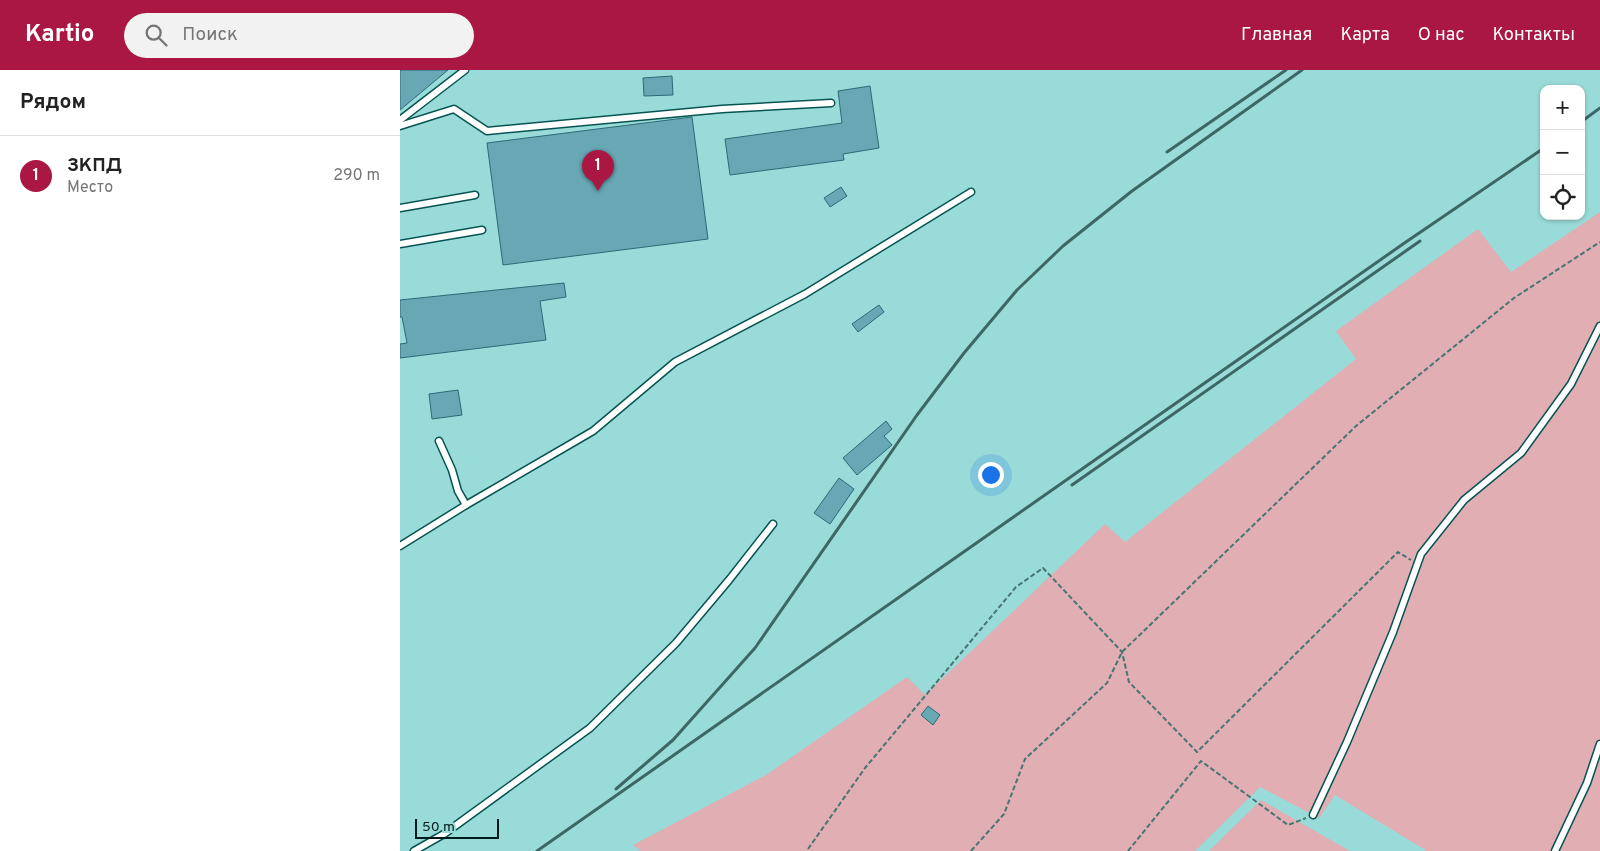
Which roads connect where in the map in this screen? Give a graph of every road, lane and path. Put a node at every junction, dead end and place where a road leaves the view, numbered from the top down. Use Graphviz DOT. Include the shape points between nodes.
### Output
graph roads {
  1 [pos="465,70"];
  2 [pos="831,103"];
  3 [pos="400,120"];
  4 [pos="400,126"];
  5 [pos="971,192"];
  6 [pos="475,195"];
  7 [pos="400,208"];
  8 [pos="482,230"];
  9 [pos="1600,242"];
  10 [pos="400,244"];
  11 [pos="1600,326"];
  12 [pos="440,441"];
  13 [pos="466,505"];
  14 [pos="772,524"];
  15 [pos="400,546"];
  16 [pos="1418,564"];
  17 [pos="1122,652"];
  18 [pos="1600,744"];
  19 [pos="1313,815"];
  20 [pos="808,848"];
  21 [pos="414,851"];
  22 [pos="971,851"];
  23 [pos="1128,851"];
  24 [pos="1556,851"];
  1 -- 3 [label="lane"];
  2 -- 4 [label="lane" via="488,131 454,109"];
  5 -- 13 [label="lane" via="805,294 675,362 593,431"];
  6 -- 7 [label="lane"];
  8 -- 10 [label="lane"];
  9 -- 17 [label="path" via="1514,298 1356,426"];
  11 -- 16 [label="lane" via="1571,384 1521,453 1464,500 1421,554"];
  12 -- 13 [label="lane"];
  13 -- 15 [label="lane"];
  14 -- 21 [label="lane" via="676,643 590,728 444,834"];
  16 -- 17 [label="path" via="1398,552 1197,752 1129,682"];
  16 -- 19 [label="lane" via="1389,640"];
  17 -- 20 [label="path" via="1043,568 1016,587 866,768"];
  17 -- 22 [label="path" via="1107,683 1025,760 1004,814"];
  18 -- 24 [label="lane" via="1587,783"];
  19 -- 23 [label="path" via="1288,825 1201,761"];
}
